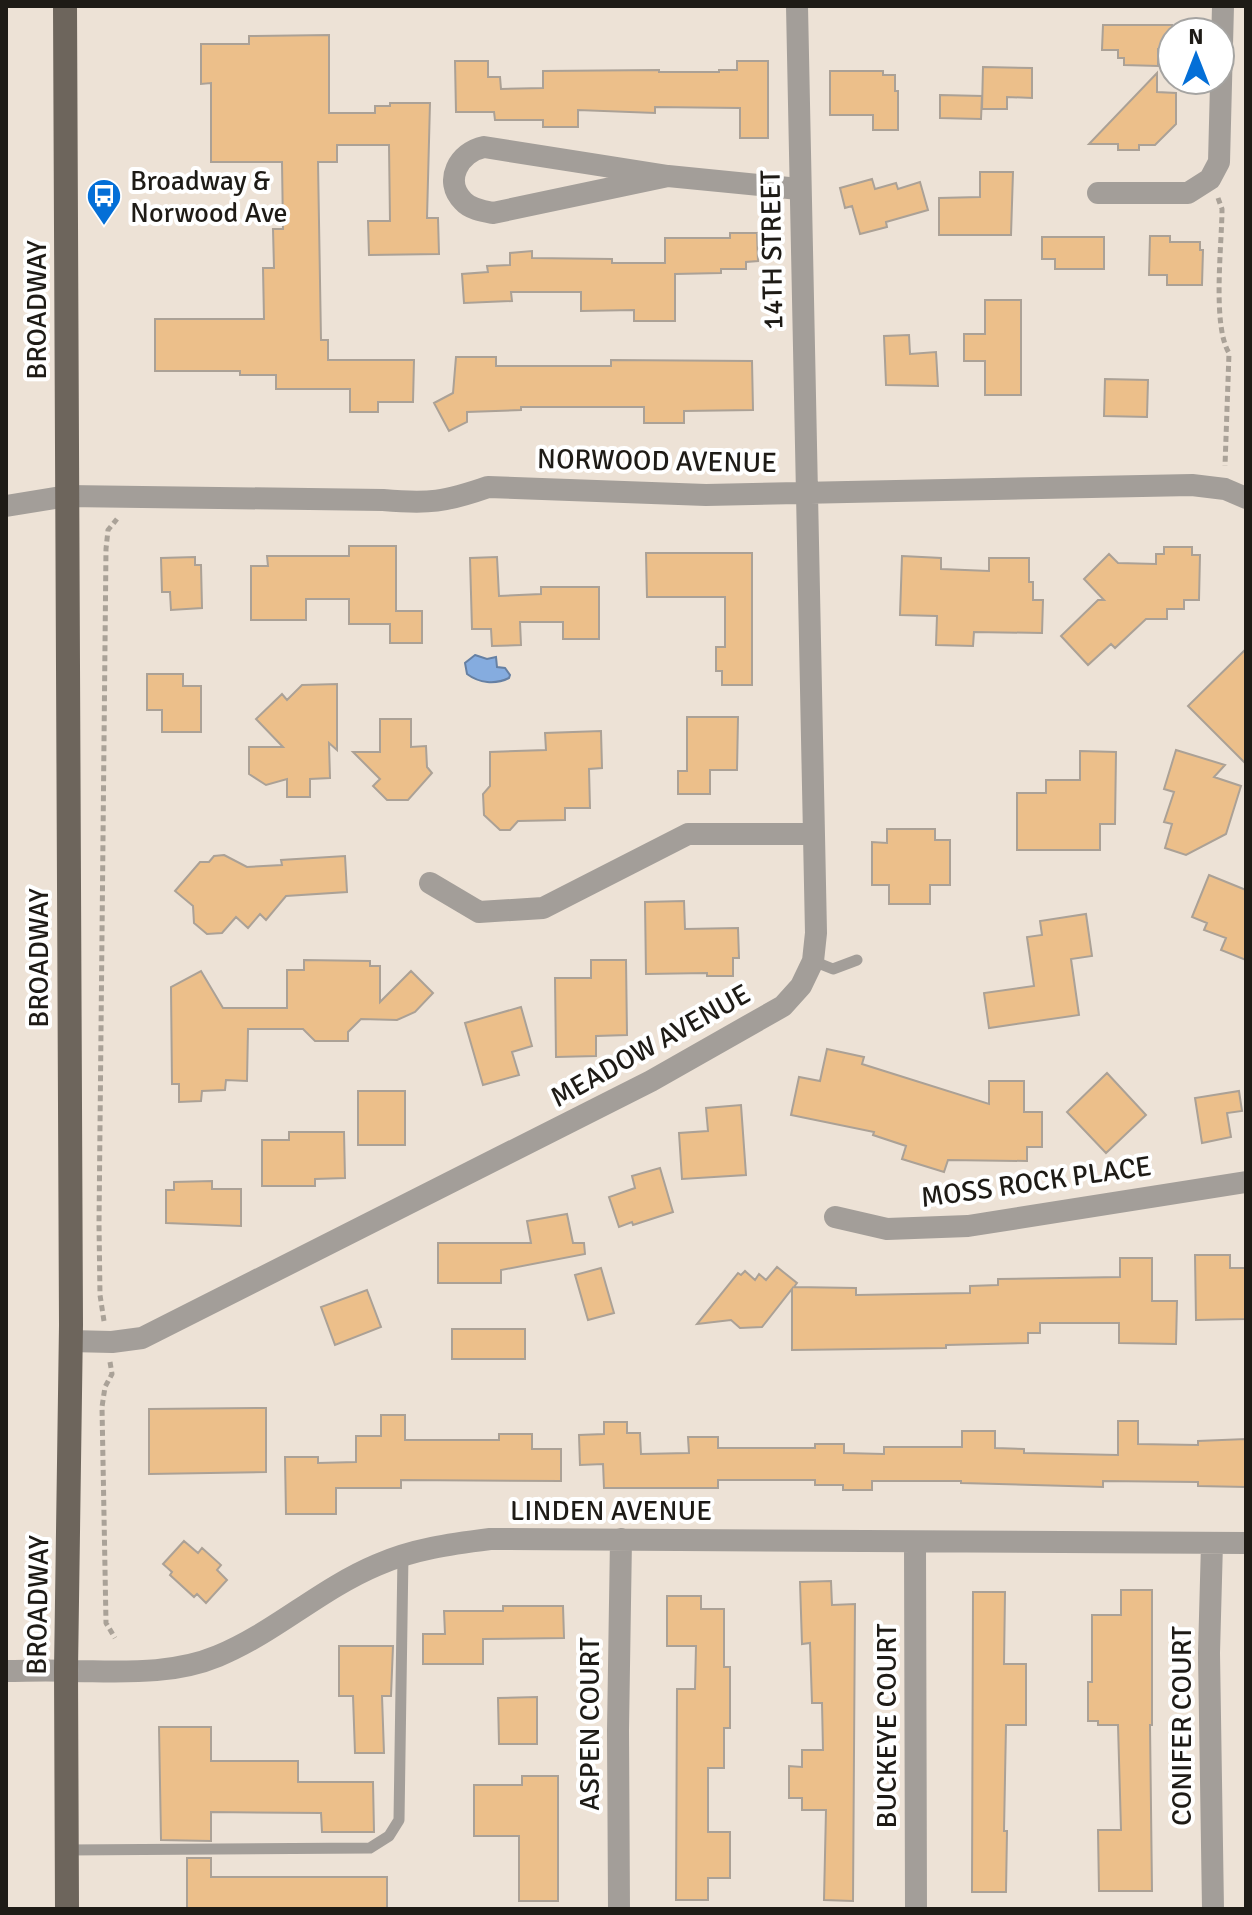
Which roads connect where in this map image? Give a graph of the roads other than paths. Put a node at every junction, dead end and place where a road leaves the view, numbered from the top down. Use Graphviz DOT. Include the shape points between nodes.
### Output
graph roads {
  1 [pos="65,6"];
  2 [pos="797,6"];
  3 [pos="1223,6"];
  4 [pos="668,176"];
  5 [pos="799,189"];
  6 [pos="1098,193"];
  7 [pos="807,492"];
  8 [pos="67,496"];
  9 [pos="1246,498"];
  10 [pos="6,506"];
  11 [pos="813,834"];
  12 [pos="430,883"];
  13 [pos="857,960"];
  14 [pos="813,961"];
  15 [pos="1246,1182"];
  16 [pos="835,1217"];
  17 [pos="70,1341"];
  18 [pos="621,1539"];
  19 [pos="915,1543"];
  20 [pos="1212,1543"];
  21 [pos="1246,1543"];
  22 [pos="403,1555"];
  23 [pos="66,1670"];
  24 [pos="6,1671"];
  25 [pos="67,1850"];
  26 [pos="67,1909"];
  27 [pos="619,1909"];
  28 [pos="916,1909"];
  29 [pos="1213,1909"];
  1 -- 8 [label="main road, BROADWAY"];
  2 -- 5 [label="street, 14TH STREET"];
  3 -- 6 [label="street" via="1219,162 1210,179 1188,193"];
  4 -- 4 [label="street" via="493,213 464,203 455,191 460,159 484,147"];
  4 -- 5 [label="street"];
  5 -- 7 [label="street, 14TH STREET"];
  7 -- 8 [label="street, NORWOOD AVENUE" via="706,495 488,487 423,504"];
  7 -- 9 [label="street, NORWOOD AVENUE" via="1192,485"];
  7 -- 11 [label="street, MEADOW AVENUE"];
  8 -- 10 [label="street, NORWOOD AVENUE"];
  8 -- 17 [label="main road, BROADWAY"];
  11 -- 12 [label="street" via="688,834 543,908 479,912"];
  11 -- 14 [label="street, MEADOW AVENUE"];
  13 -- 14 [label="lane" via="833,969"];
  14 -- 17 [label="street, MEADOW AVENUE" via="783,1006 651,1081 142,1338"];
  15 -- 16 [label="street, MOSS ROCK PLACE" via="968,1226 887,1229"];
  17 -- 23 [label="main road, BROADWAY"];
  18 -- 19 [label="street, LINDEN AVENUE"];
  18 -- 22 [label="street, LINDEN AVENUE" via="490,1539"];
  18 -- 27 [label="street, ASPEN COURT"];
  19 -- 20 [label="street, LINDEN AVENUE"];
  19 -- 28 [label="street, BUCKEYE COURT"];
  20 -- 21 [label="street, LINDEN AVENUE"];
  20 -- 29 [label="street, CONIFER COURT"];
  22 -- 23 [label="street, LINDEN AVENUE" via="355,1576 206,1660 139,1673"];
  22 -- 25 [label="lane" via="399,1820 389,1836 370,1848"];
  23 -- 24 [label="street, LINDEN AVENUE"];
  23 -- 25 [label="main road, BROADWAY"];
  25 -- 26 [label="main road, BROADWAY"];
}
